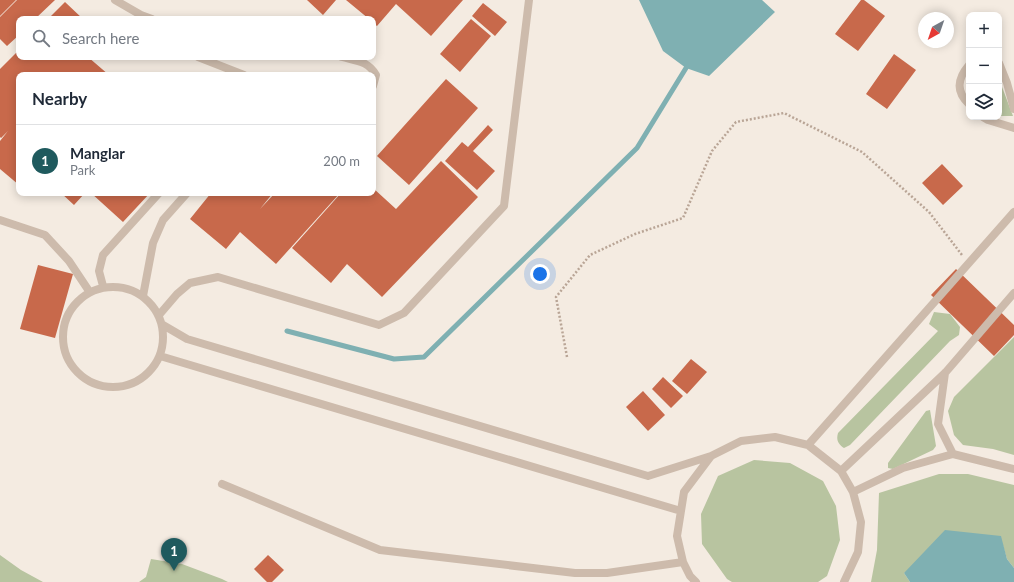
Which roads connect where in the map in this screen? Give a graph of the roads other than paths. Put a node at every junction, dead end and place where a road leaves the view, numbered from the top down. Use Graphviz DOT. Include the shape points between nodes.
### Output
graph roads {
  1 [pos="115,0"];
  2 [pos="529,0"];
  3 [pos="144,16"];
  4 [pos="206,60"];
  5 [pos="353,60"];
  6 [pos="966,69"];
  7 [pos="1002,70"];
  8 [pos="236,72"];
  9 [pos="374,72"];
  10 [pos="966,101"];
  11 [pos="1014,109"];
  12 [pos="988,120"];
  13 [pos="1014,128"];
  14 [pos="157,196"];
  15 [pos="184,196"];
  16 [pos="1014,212"];
  17 [pos="0,220"];
  18 [pos="103,286"];
  19 [pos="89,291"];
  20 [pos="1014,293"];
  21 [pos="142,296"];
  22 [pos="159,315"];
  23 [pos="163,325"];
  24 [pos="160,356"];
  25 [pos="945,373"];
  26 [pos="808,446"];
  27 [pos="953,454"];
  28 [pos="712,456"];
  29 [pos="1014,469"];
  30 [pos="841,471"];
  31 [pos="222,484"];
  32 [pos="853,492"];
  33 [pos="681,511"];
  34 [pos="684,562"];
  35 [pos="696,582"];
  36 [pos="844,582"];
  1 -- 3 [label="lane"];
  2 -- 22 [label="lane" via="504,206 404,313 379,325 218,277 190,283"];
  4 -- 8 [label="lane"];
  5 -- 9 [label="lane" via="372,67"];
  6 -- 10 [label="lane" via="959,83 960,92"];
  7 -- 11 [label="lane"];
  12 -- 13 [label="lane"];
  14 -- 18 [label="lane" via="103,255 99,271"];
  15 -- 21 [label="lane" via="163,220 153,243"];
  16 -- 26 [label="lane"];
  17 -- 19 [label="lane" via="44,235 69,261"];
  18 -- 19 [label="lane"];
  18 -- 21 [label="lane" via="120,286"];
  19 -- 24 [label="lane" via="68,313 62,338 68,361 80,376 107,387 133,384 146,376"];
  20 -- 25 [label="lane"];
  21 -- 22 [label="lane"];
  22 -- 23 [label="lane"];
  23 -- 24 [label="lane" via="164,338"];
  23 -- 28 [label="lane" via="187,340 648,476"];
  24 -- 33 [label="lane"];
  25 -- 27 [label="lane" via="938,424"];
  25 -- 30 [label="lane"];
  26 -- 28 [label="lane" via="775,437 741,441"];
  26 -- 30 [label="lane"];
  27 -- 29 [label="lane"];
  27 -- 32 [label="lane" via="904,468"];
  28 -- 33 [label="lane" via="684,492"];
  30 -- 32 [label="lane"];
  31 -- 34 [label="lane" via="380,550 575,573 607,574"];
  32 -- 36 [label="lane" via="861,522 858,552"];
  33 -- 34 [label="lane" via="677,536"];
  34 -- 35 [label="lane" via="690,576"];
}
